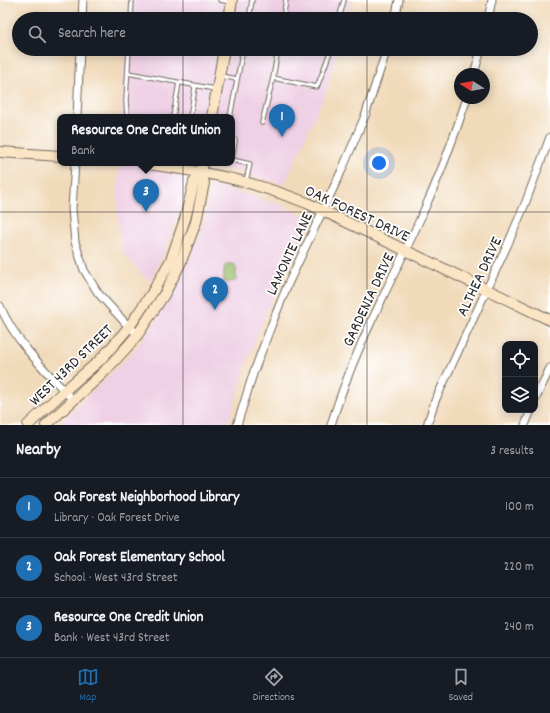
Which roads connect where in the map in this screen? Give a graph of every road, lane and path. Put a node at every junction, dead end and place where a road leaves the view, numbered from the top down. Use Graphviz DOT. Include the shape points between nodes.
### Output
graph roads {
  1 [pos="82,0"];
  2 [pos="132,0"];
  3 [pos="220,0"];
  4 [pos="252,0"];
  5 [pos="286,0"];
  6 [pos="344,0"];
  7 [pos="399,0"];
  8 [pos="492,0"];
  9 [pos="232,1"];
  10 [pos="82,12"];
  11 [pos="131,12"];
  12 [pos="230,12"];
  13 [pos="249,12"];
  14 [pos="284,12"];
  15 [pos="341,12"];
  16 [pos="396,12"];
  17 [pos="489,12"];
  18 [pos="80,56"];
  19 [pos="129,56"];
  20 [pos="223,56"];
  21 [pos="242,56"];
  22 [pos="277,56"];
  23 [pos="328,56"];
  24 [pos="385,56"];
  25 [pos="479,56"];
  26 [pos="476,68"];
  27 [pos="128,73"];
  28 [pos="219,76"];
  29 [pos="272,78"];
  30 [pos="237,79"];
  31 [pos="179,83"];
  32 [pos="194,86"];
  33 [pos="217,89"];
  34 [pos="465,104"];
  35 [pos="77,114"];
  36 [pos="127,114"];
  37 [pos="174,114"];
  38 [pos="191,114"];
  39 [pos="213,114"];
  40 [pos="231,114"];
  41 [pos="262,123"];
  42 [pos="550,136"];
  43 [pos="0,152"];
  44 [pos="57,156"];
  45 [pos="235,161"];
  46 [pos="75,166"];
  47 [pos="177,166"];
  48 [pos="202,168"];
  49 [pos="246,182"];
  50 [pos="323,211"];
  51 [pos="405,250"];
  52 [pos="487,289"];
  53 [pos="0,306"];
  54 [pos="550,320"];
  55 [pos="129,327"];
  56 [pos="138,334"];
  57 [pos="550,368"];
  58 [pos="64,391"];
  59 [pos="538,394"];
  60 [pos="73,400"];
  61 [pos="530,413"];
  62 [pos="28,425"];
  63 [pos="46,425"];
  64 [pos="237,425"];
  65 [pos="331,425"];
  66 [pos="427,425"];
  67 [pos="524,425"];
  1 -- 10 [label="street"];
  2 -- 11 [label="lane"];
  3 -- 9 [label="lane"];
  4 -- 13 [label="lane"];
  5 -- 14 [label="lane"];
  6 -- 15 [label="lane"];
  7 -- 16 [label="street"];
  8 -- 17 [label="street"];
  9 -- 12 [label="main road"];
  18 -- 35 [label="street"];
  19 -- 27 [label="lane"];
  20 -- 28 [label="main road"];
  21 -- 30 [label="lane"];
  22 -- 29 [label="lane"];
  23 -- 29 [label="lane" via="317,87"];
  24 -- 50 [label="street, LAMONTE LANE" via="365,116"];
  25 -- 26 [label="street"];
  27 -- 31 [label="lane"];
  27 -- 36 [label="lane"];
  28 -- 30 [label="lane"];
  28 -- 33 [label="main road"];
  29 -- 41 [label="lane"];
  30 -- 40 [label="lane"];
  31 -- 32 [label="lane"];
  31 -- 37 [label="lane"];
  32 -- 33 [label="lane"];
  32 -- 38 [label="lane"];
  33 -- 39 [label="main road"];
  34 -- 51 [label="street, GARDENIA DRIVE" via="440,172"];
  42 -- 52 [label="street, ALTHEA DRIVE" via="525,204"];
  43 -- 44 [label="main road"];
  45 -- 49 [label="lane" via="250,164"];
  46 -- 55 [label="street" via="72,209 74,236 84,270 98,293"];
  47 -- 48 [label="main road, OAK FOREST DRIVE"];
  48 -- 49 [label="main road, OAK FOREST DRIVE"];
  48 -- 55 [label="main road, WEST 43RD STREET" via="194,182 171,260"];
  48 -- 56 [label="main road, WEST 43RD STREET" via="204,183 196,222 180,264 165,293"];
  49 -- 50 [label="main road, OAK FOREST DRIVE"];
  50 -- 51 [label="main road, OAK FOREST DRIVE"];
  50 -- 64 [label="street, LAMONTE LANE" via="273,321"];
  51 -- 52 [label="main road, OAK FOREST DRIVE"];
  51 -- 65 [label="street, GARDENIA DRIVE" via="363,339"];
  52 -- 54 [label="main road, OAK FOREST DRIVE"];
  52 -- 66 [label="street, ALTHEA DRIVE"];
  53 -- 58 [label="street" via="25,348"];
  55 -- 56 [label="street"];
  55 -- 58 [label="main road, WEST 43RD STREET" via="99,361"];
  56 -- 60 [label="main road, WEST 43RD STREET" via="102,374"];
  57 -- 59 [label="street"];
  58 -- 60 [label="street"];
  58 -- 62 [label="main road, WEST 43RD STREET"];
  60 -- 63 [label="main road, WEST 43RD STREET"];
  61 -- 67 [label="street"];
}
